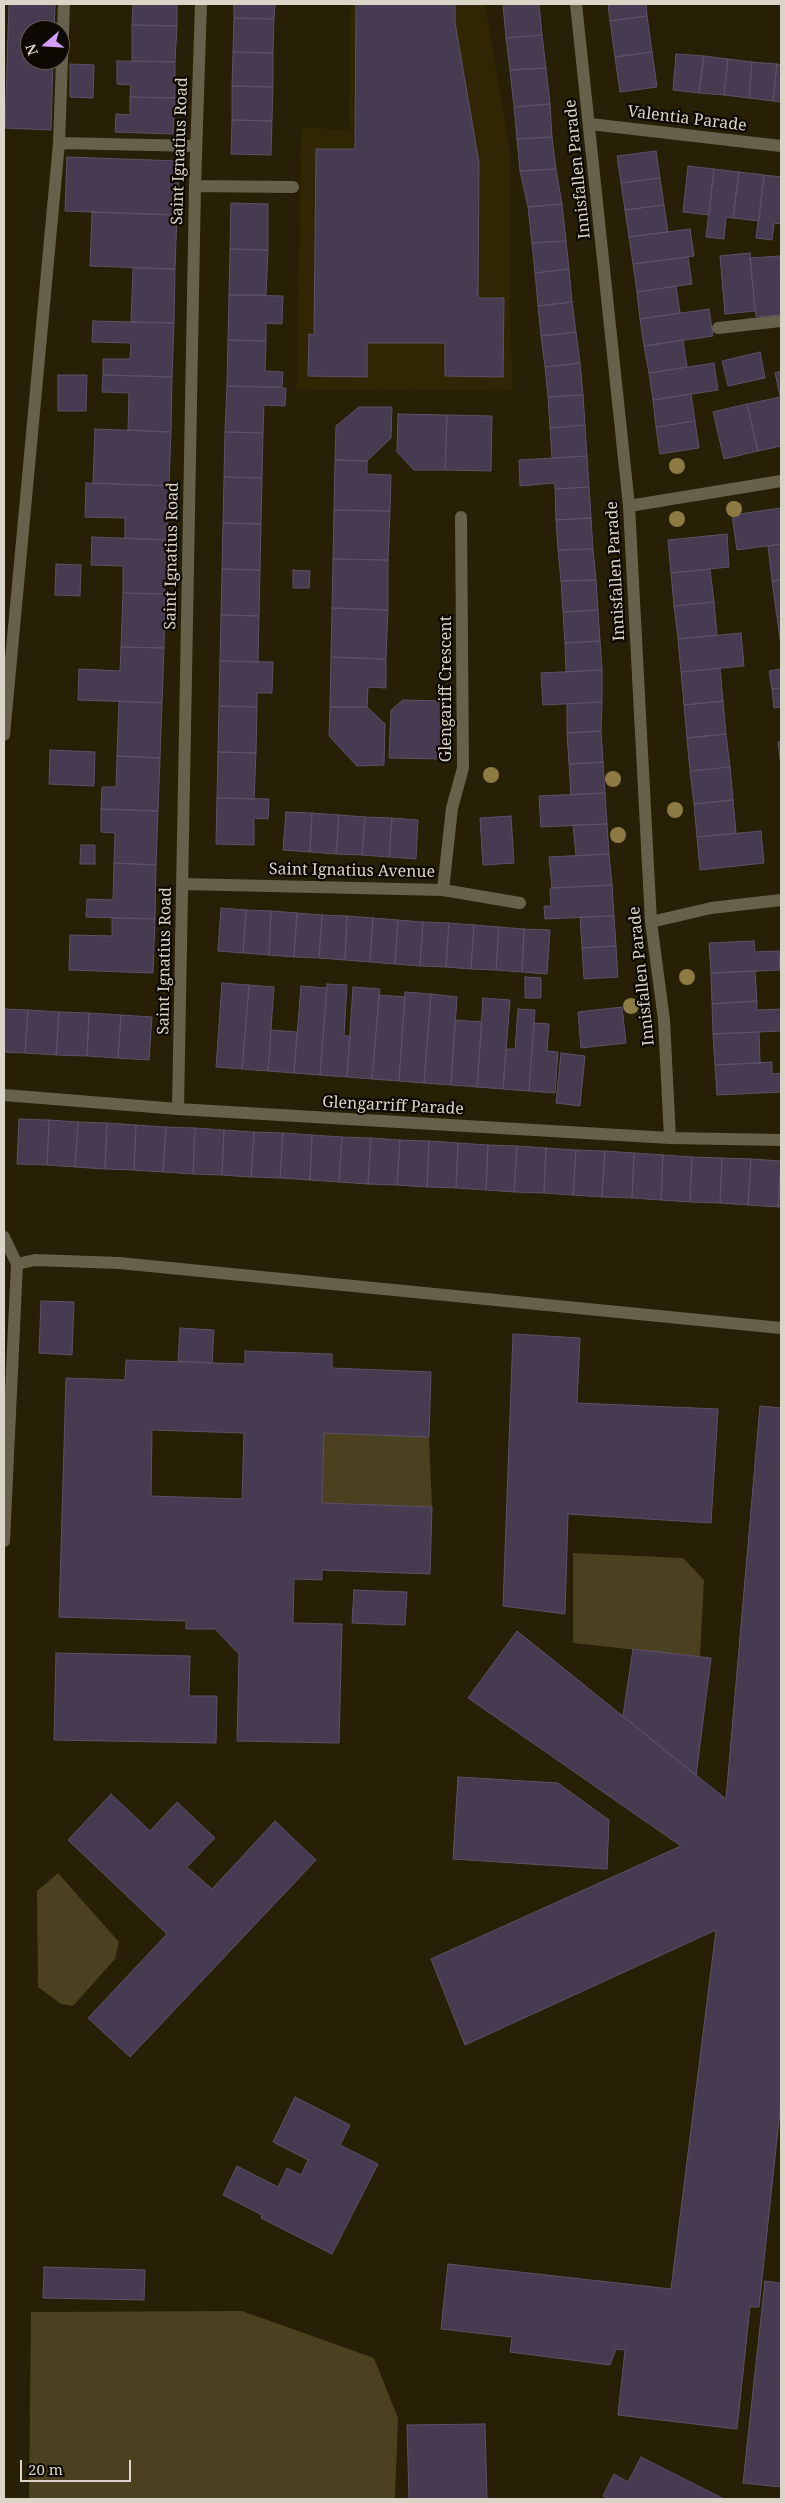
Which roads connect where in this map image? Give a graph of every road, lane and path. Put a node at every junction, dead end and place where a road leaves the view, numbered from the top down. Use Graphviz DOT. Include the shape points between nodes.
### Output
graph roads {
  1 [pos="64,4"];
  2 [pos="201,4"];
  3 [pos="576,4"];
  4 [pos="590,124"];
  5 [pos="59,143"];
  6 [pos="196,146"];
  7 [pos="781,146"];
  8 [pos="195,186"];
  9 [pos="293,187"];
  10 [pos="781,321"];
  11 [pos="718,328"];
  12 [pos="781,481"];
  13 [pos="629,506"];
  14 [pos="461,517"];
  15 [pos="4,735"];
  16 [pos="183,884"];
  17 [pos="443,890"];
  18 [pos="781,900"];
  19 [pos="520,903"];
  20 [pos="651,922"];
  21 [pos="4,1095"];
  22 [pos="178,1109"];
  23 [pos="670,1138"];
  24 [pos="781,1140"];
  25 [pos="4,1237"];
  26 [pos="17,1264"];
  27 [pos="781,1328"];
  28 [pos="4,1541"];
  1 -- 5 [label="street"];
  2 -- 6 [label="street, Saint Ignatius Road"];
  3 -- 4 [label="street, Innisfallen Parade"];
  4 -- 7 [label="street, Valentia Parade"];
  4 -- 13 [label="street, Innisfallen Parade"];
  5 -- 6 [label="street"];
  5 -- 15 [label="street"];
  6 -- 8 [label="street, Saint Ignatius Road"];
  8 -- 9 [label="street"];
  8 -- 16 [label="street, Saint Ignatius Road"];
  10 -- 11 [label="street"];
  12 -- 13 [label="street"];
  13 -- 20 [label="street, Innisfallen Parade"];
  14 -- 17 [label="street, Glengariff Crescent" via="463,768 452,808"];
  16 -- 17 [label="street, Saint Ignatius Avenue"];
  16 -- 22 [label="street, Saint Ignatius Road"];
  17 -- 19 [label="street, Saint Ignatius Avenue"];
  18 -- 20 [label="street" via="711,908"];
  20 -- 23 [label="street, Innisfallen Parade" via="664,1020"];
  21 -- 22 [label="street, Glengarriff Parade"];
  22 -- 23 [label="street, Glengarriff Parade"];
  23 -- 24 [label="street, Glengarriff Parade"];
  25 -- 26 [label="street"];
  26 -- 27 [label="street" via="35,1260 119,1263"];
  26 -- 28 [label="street"];
}
